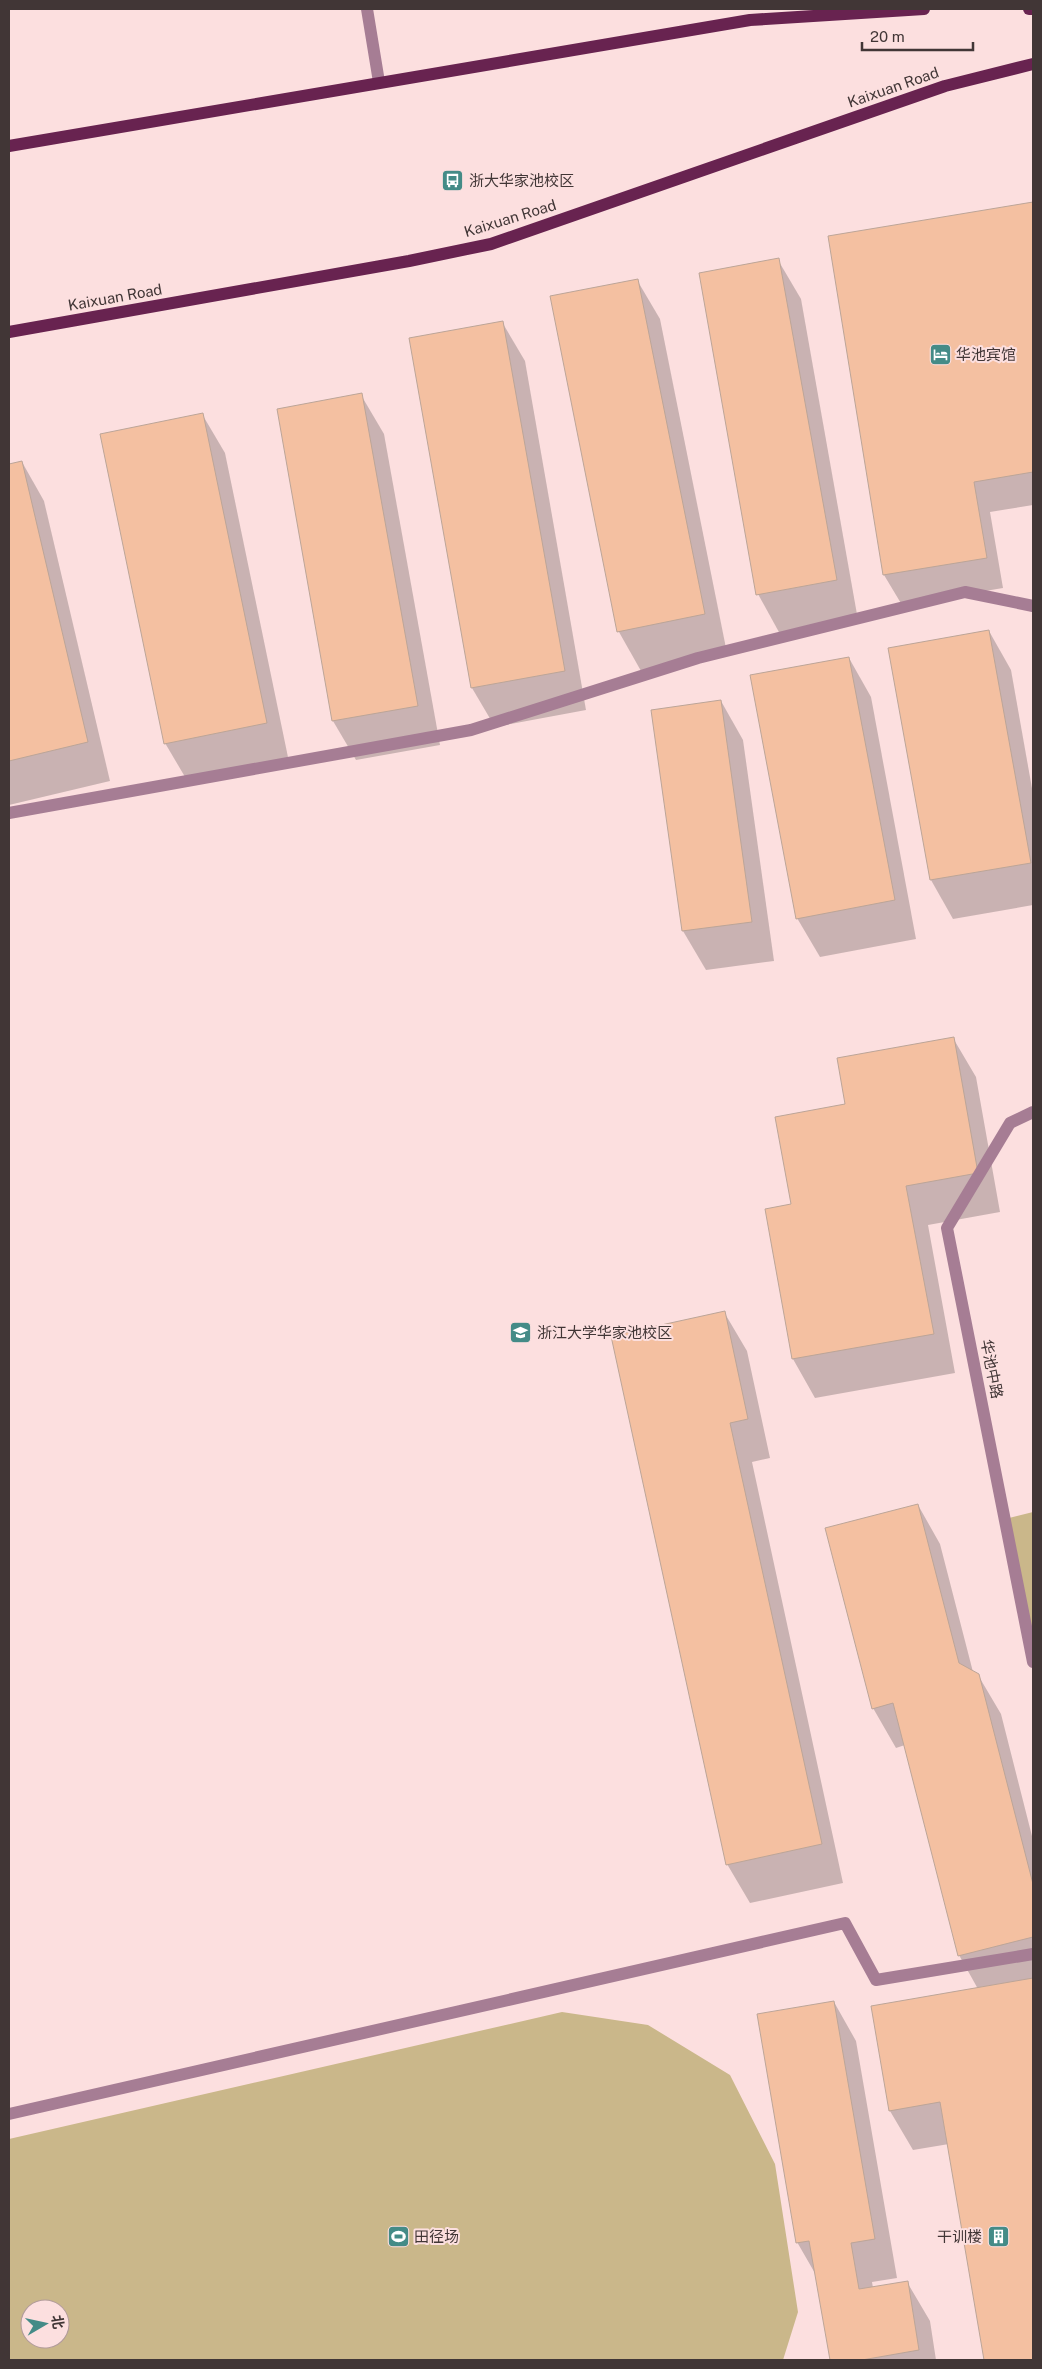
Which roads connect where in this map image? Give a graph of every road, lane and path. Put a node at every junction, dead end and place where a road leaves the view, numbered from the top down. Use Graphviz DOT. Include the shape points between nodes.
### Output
graph roads {
  1 [pos="368,9"];
  2 [pos="924,9"];
  3 [pos="1028,9"];
  4 [pos="1033,9"];
  5 [pos="1033,64"];
  6 [pos="379,82"];
  7 [pos="9,146"];
  8 [pos="9,332"];
  9 [pos="1033,606"];
  10 [pos="9,813"];
  11 [pos="1033,1112"];
  12 [pos="1033,1662"];
  13 [pos="1033,1954"];
  14 [pos="9,2114"];
  1 -- 6 [label="street"];
  2 -- 6 [label="main road" via="750,20"];
  3 -- 4 [label="main road"];
  5 -- 8 [label="main road, Kaixuan Road" via="946,86 491,244"];
  6 -- 7 [label="main road"];
  9 -- 10 [label="street" via="965,592 698,658 471,730"];
  11 -- 12 [label="street, 华池中路" via="1010,1123 947,1228"];
  13 -- 14 [label="street" via="876,1980 845,1923"];
}
